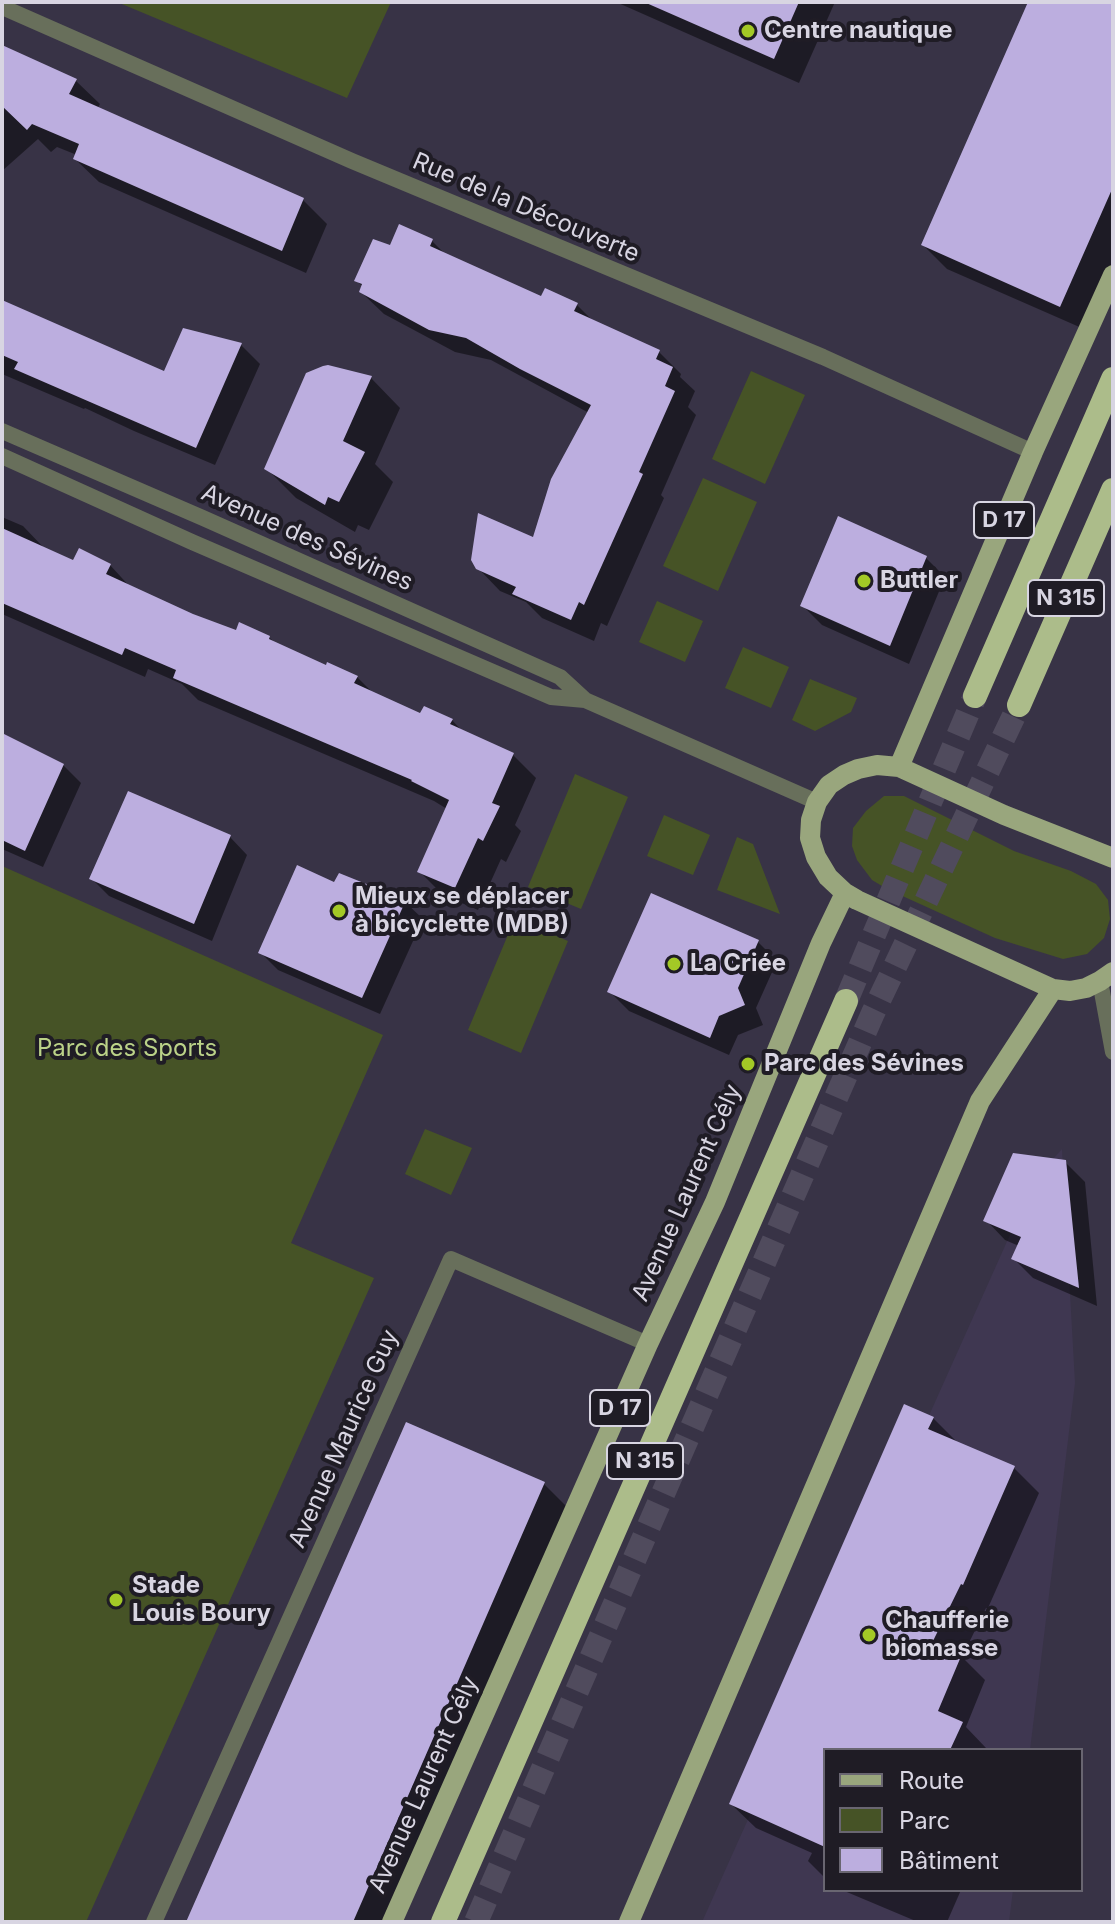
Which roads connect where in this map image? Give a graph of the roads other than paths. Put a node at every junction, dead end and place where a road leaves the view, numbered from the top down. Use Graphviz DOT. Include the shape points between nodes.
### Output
graph roads {
  1 [pos="2,7"];
  2 [pos="1113,275"];
  3 [pos="1113,379"];
  4 [pos="2,431"];
  5 [pos="1033,452"];
  6 [pos="2,456"];
  7 [pos="1113,490"];
  8 [pos="975,696"];
  9 [pos="585,700"];
  10 [pos="1019,705"];
  11 [pos="899,767"];
  12 [pos="817,802"];
  13 [pos="1113,857"];
  14 [pos="845,893"];
  15 [pos="1107,976"];
  16 [pos="1053,989"];
  17 [pos="846,1001"];
  18 [pos="1113,1052"];
  19 [pos="648,1344"];
  20 [pos="154,1922"];
  21 [pos="392,1922"];
  22 [pos="443,1922"];
  23 [pos="629,1922"];
  1 -- 5 [label="street, Rue de la Découverte" via="352,161 823,357"];
  2 -- 5 [label="main road, D 17"];
  3 -- 8 [label="highway, N 315"];
  4 -- 9 [label="street, Avenue des Sévines" via="560,677"];
  5 -- 11 [label="main road, D 17"];
  6 -- 9 [label="street, Avenue des Sévines" via="551,697"];
  7 -- 10 [label="highway, N 315"];
  9 -- 12 [label="street, Avenue des Sévines"];
  11 -- 12 [label="main road" via="858,769 829,785"];
  11 -- 13 [label="main road"];
  12 -- 14 [label="main road" via="810,838 828,877"];
  14 -- 16 [label="main road"];
  14 -- 19 [label="main road, Avenue Laurent Cély / D 17" via="715,1202"];
  15 -- 16 [label="main road" via="1086,988"];
  15 -- 18 [label="street"];
  16 -- 23 [label="main road" via="980,1101"];
  17 -- 22 [label="highway, N 315"];
  19 -- 20 [label="street, Avenue Maurice Guy" via="451,1259"];
  19 -- 21 [label="main road, Avenue Laurent Cély / D 17"];
}
